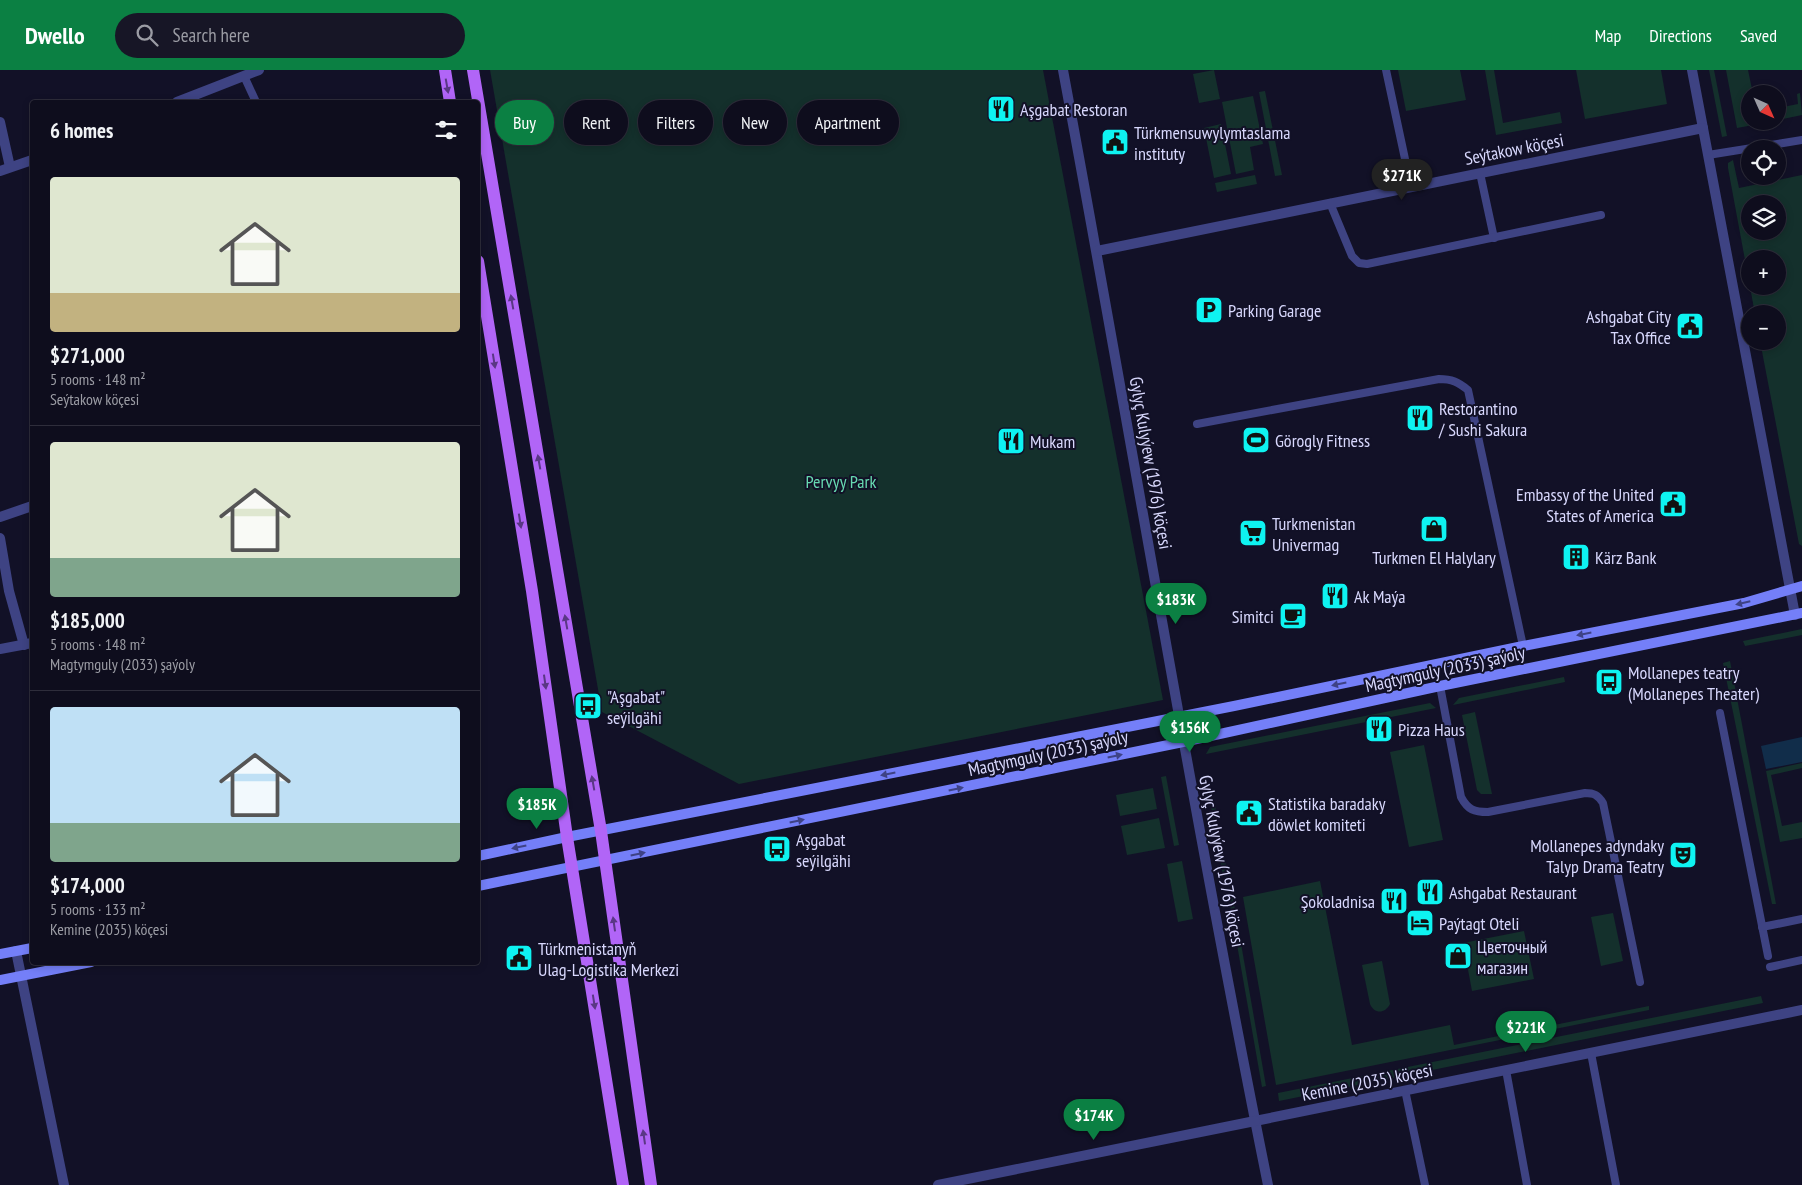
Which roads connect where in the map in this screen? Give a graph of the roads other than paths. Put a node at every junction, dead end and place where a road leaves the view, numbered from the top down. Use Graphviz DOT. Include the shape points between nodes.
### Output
graph roads {
  1 [pos="259,70"];
  2 [pos="444,70"];
  3 [pos="473,70"];
  4 [pos="1063,70"];
  5 [pos="1386,70"];
  6 [pos="1692,70"];
  7 [pos="244,76"];
  8 [pos="182,100"];
  9 [pos="255,100"];
  10 [pos="450,100"];
  11 [pos="478,100"];
  12 [pos="480,112"];
  13 [pos="0,122"];
  14 [pos="1702,128"];
  15 [pos="1802,140"];
  16 [pos="1708,155"];
  17 [pos="30,164"];
  18 [pos="5,169"];
  19 [pos="1480,173"];
  20 [pos="1411,187"];
  21 [pos="1330,203"];
  22 [pos="1601,215"];
  23 [pos="1494,238"];
  24 [pos="1096,251"];
  25 [pos="480,291"];
  26 [pos="1197,424"];
  27 [pos="30,507"];
  28 [pos="0,517"];
  29 [pos="0,538"];
  30 [pos="1802,586"];
  31 [pos="1790,590"];
  32 [pos="1798,614"];
  33 [pos="28,644"];
  34 [pos="1523,646"];
  35 [pos="0,649"];
  36 [pos="1440,686"];
  37 [pos="1720,713"];
  38 [pos="1179,716"];
  39 [pos="1183,742"];
  40 [pos="601,831"];
  41 [pos="567,837"];
  42 [pos="480,856"];
  43 [pos="604,861"];
  44 [pos="573,867"];
  45 [pos="480,886"];
  46 [pos="1802,919"];
  47 [pos="1762,927"];
  48 [pos="30,948"];
  49 [pos="16,951"];
  50 [pos="0,954"];
  51 [pos="1768,956"];
  52 [pos="1802,960"];
  53 [pos="76,965"];
  54 [pos="1770,966"];
  55 [pos="21,976"];
  56 [pos="0,980"];
  57 [pos="1640,982"];
  58 [pos="1802,1010"];
  59 [pos="1591,1053"];
  60 [pos="1506,1070"];
  61 [pos="1405,1090"];
  62 [pos="1255,1121"];
  63 [pos="64,1185"];
  64 [pos="623,1185"];
  65 [pos="651,1185"];
  66 [pos="938,1185"];
  67 [pos="1268,1185"];
  68 [pos="1424,1185"];
  69 [pos="1527,1185"];
  70 [pos="1616,1185"];
  1 -- 7 [label="street"];
  2 -- 10 [label="main road, one-way"];
  11 -- 3 [label="main road, one-way"];
  4 -- 24 [label="street, Gylyç Kulyýew (1976) köçesi"];
  5 -- 20 [label="lane"];
  6 -- 14 [label="street"];
  7 -- 8 [label="street"];
  7 -- 9 [label="lane"];
  40 -- 12 [label="main road, one-way"];
  13 -- 18 [label="street"];
  14 -- 16 [label="street"];
  14 -- 19 [label="street, Seýtakow köçesi"];
  15 -- 16 [label="lane"];
  16 -- 31 [label="street"];
  17 -- 18 [label="street"];
  19 -- 20 [label="street, Seýtakow köçesi"];
  19 -- 23 [label="lane"];
  20 -- 21 [label="street, Seýtakow köçesi"];
  21 -- 23 [label="lane" via="1352,256 1359,263"];
  21 -- 24 [label="street, Seýtakow köçesi"];
  22 -- 23 [label="lane"];
  24 -- 38 [label="street, Gylyç Kulyýew (1976) köçesi"];
  25 -- 41 [label="main road, one-way" via="532,591"];
  26 -- 34 [label="lane" via="1439,379 1459,383 1468,390"];
  27 -- 28 [label="street"];
  29 -- 33 [label="street" via="9,591"];
  30 -- 31 [label="main road, Magtymguly (2033) şaýoly"];
  31 -- 32 [label="street"];
  31 -- 34 [label="main road, Magtymguly (2033) şaýoly, one-way" via="1744,603"];
  32 -- 36 [label="main road, Magtymguly (2033) şaýoly"];
  33 -- 35 [label="street"];
  34 -- 38 [label="main road, Magtymguly (2033) şaýoly, one-way"];
  36 -- 39 [label="main road, Magtymguly (2033) şaýoly"];
  36 -- 57 [label="lane" via="1461,798 1470,809 1488,812 1585,793 1599,797 1603,803"];
  37 -- 47 [label="lane"];
  38 -- 39 [label="street, Gylyç Kulyýew (1976) köçesi"];
  38 -- 40 [label="main road, Magtymguly (2033) şaýoly, one-way"];
  43 -- 39 [label="main road, Magtymguly (2033) şaýoly, one-way"];
  39 -- 62 [label="street, Gylyç Kulyýew (1976) köçesi"];
  40 -- 41 [label="main road, Magtymguly (2033) şaýoly"];
  40 -- 43 [label="main road"];
  41 -- 42 [label="main road, Magtymguly (2033) şaýoly, one-way"];
  41 -- 44 [label="main road"];
  43 -- 44 [label="main road, Magtymguly (2033) şaýoly"];
  65 -- 43 [label="main road, one-way"];
  44 -- 45 [label="main road, Magtymguly (2033) şaýoly"];
  44 -- 64 [label="main road, one-way"];
  46 -- 47 [label="lane"];
  47 -- 51 [label="lane"];
  48 -- 49 [label="main road"];
  49 -- 50 [label="main road"];
  49 -- 55 [label="street"];
  52 -- 54 [label="lane"];
  53 -- 55 [label="main road"];
  55 -- 56 [label="main road"];
  55 -- 63 [label="street"];
  58 -- 59 [label="street, Kemine (2035) köçesi"];
  59 -- 60 [label="street, Kemine (2035) köçesi"];
  59 -- 70 [label="lane"];
  60 -- 61 [label="street, Kemine (2035) köçesi"];
  60 -- 69 [label="lane"];
  61 -- 62 [label="street, Kemine (2035) köçesi"];
  61 -- 68 [label="lane"];
  62 -- 66 [label="street, Kemine (2035) köçesi"];
  62 -- 67 [label="street, Gylyç Kulyýew (1976) köçesi"];
}
